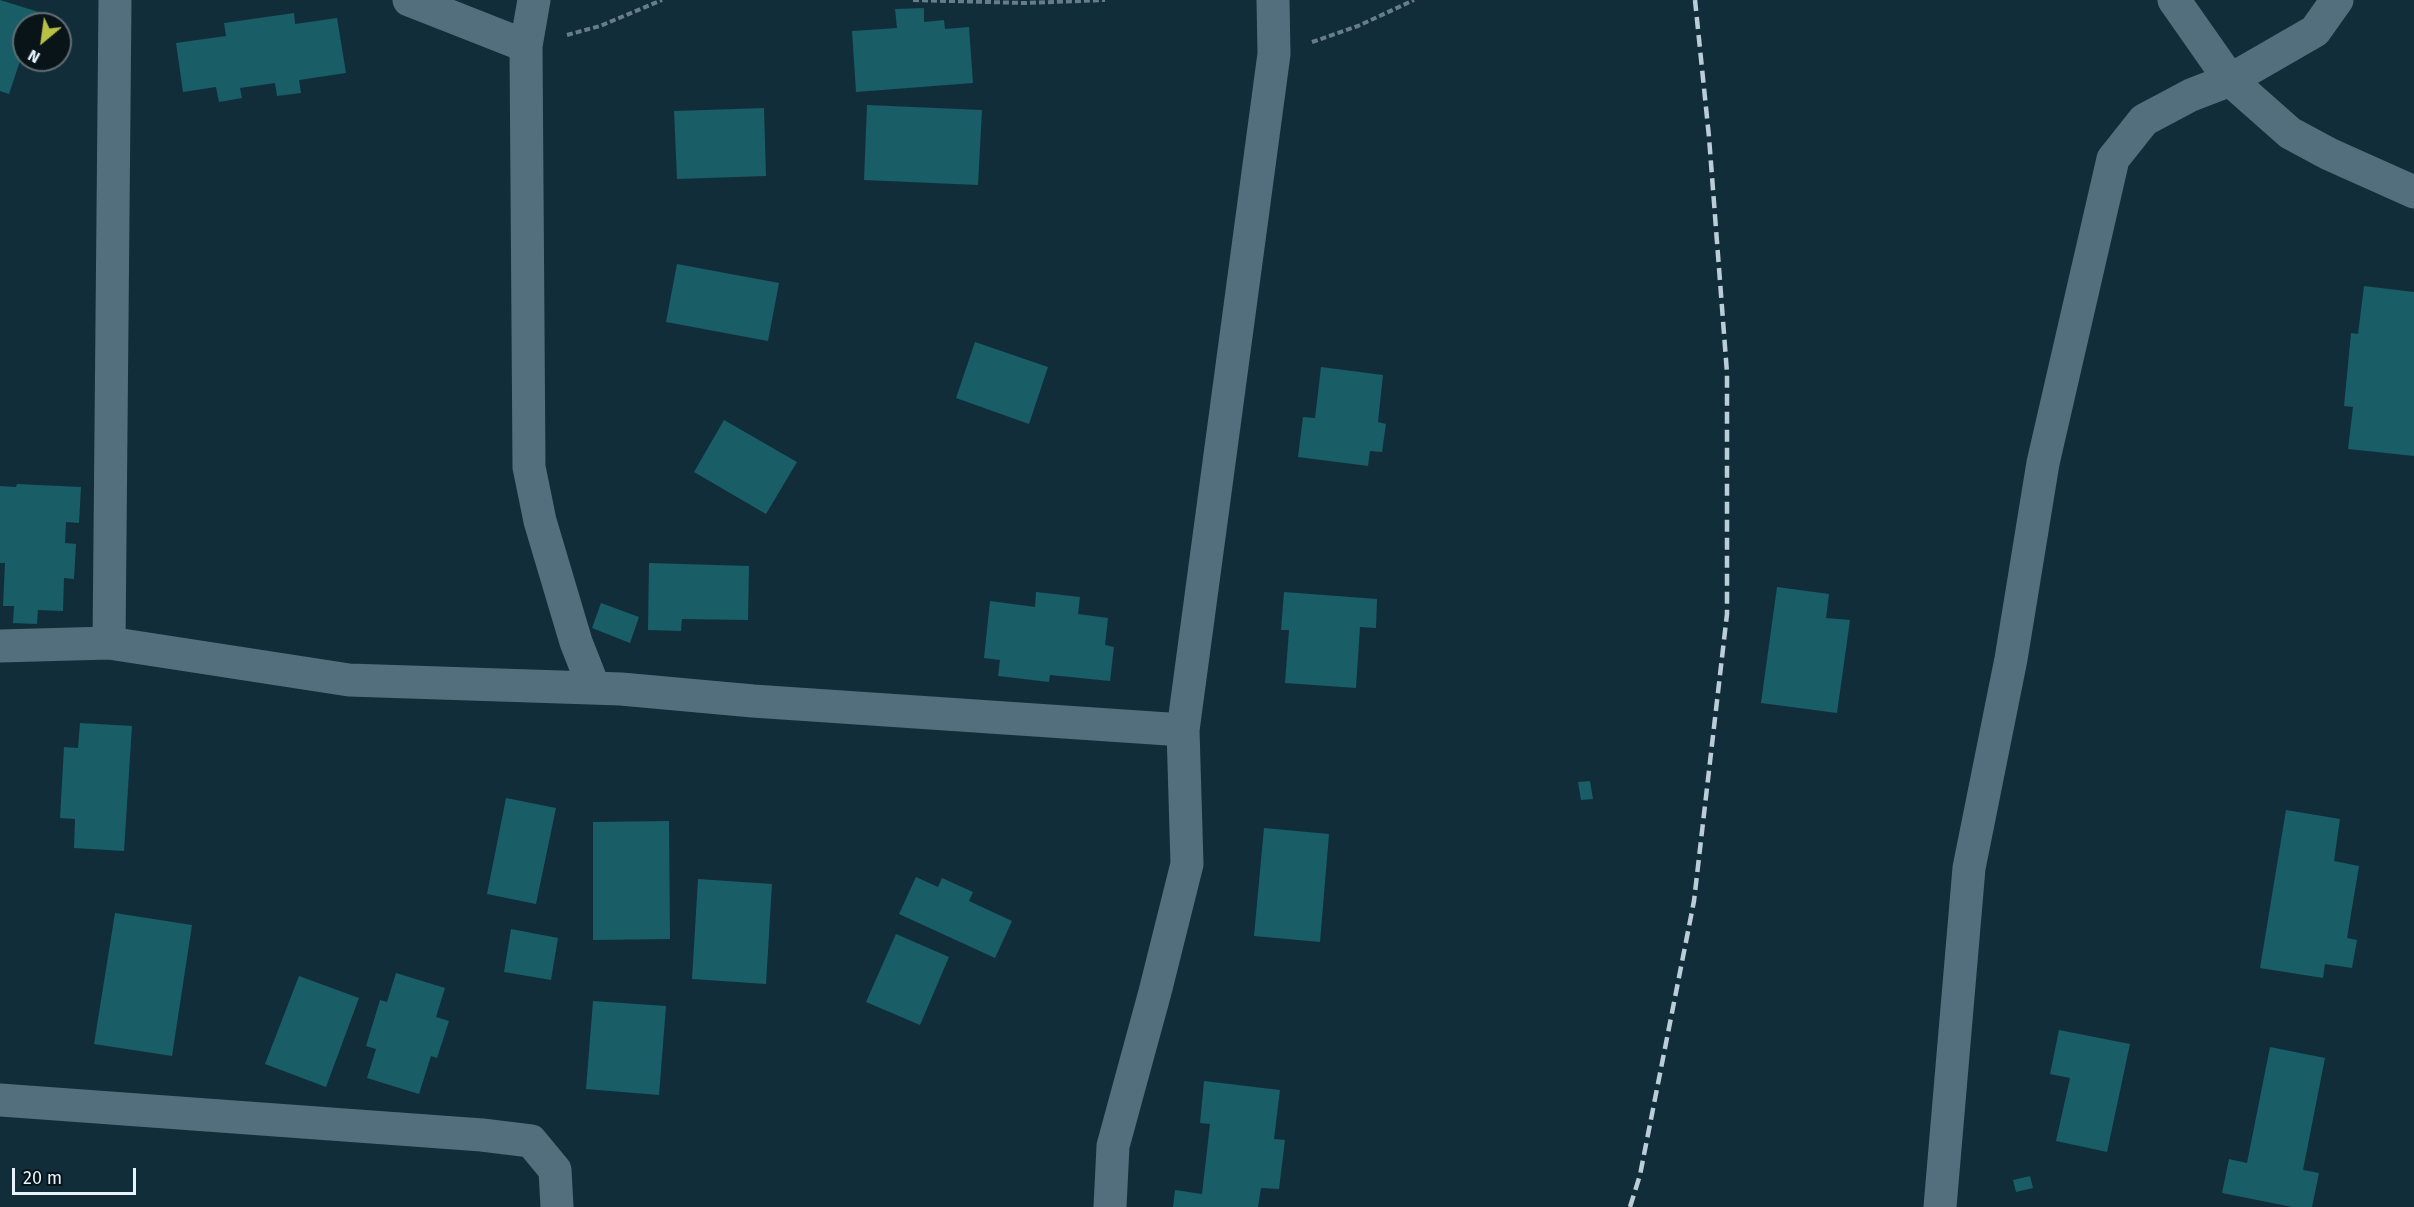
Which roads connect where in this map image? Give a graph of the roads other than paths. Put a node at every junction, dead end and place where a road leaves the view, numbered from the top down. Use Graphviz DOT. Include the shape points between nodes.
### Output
graph roads {
  1 [pos="115,0"];
  2 [pos="409,0"];
  3 [pos="534,0"];
  4 [pos="1273,0"];
  5 [pos="2174,0"];
  6 [pos="2337,0"];
  7 [pos="526,46"];
  8 [pos="2230,80"];
  9 [pos="2414,192"];
  10 [pos="109,643"];
  11 [pos="0,646"];
  12 [pos="594,688"];
  13 [pos="1183,730"];
  14 [pos="0,1100"];
  15 [pos="557,1207"];
  16 [pos="1110,1207"];
  17 [pos="1940,1207"];
  1 -- 10 [label="street"];
  2 -- 7 [label="street"];
  3 -- 7 [label="street"];
  4 -- 13 [label="street" via="1274,54"];
  5 -- 8 [label="street"];
  6 -- 8 [label="street" via="2315,31"];
  7 -- 12 [label="street" via="529,467 540,520 576,642"];
  8 -- 9 [label="street" via="2290,133"];
  8 -- 17 [label="street" via="2191,94 2144,120 2113,159 2043,463 2011,659 1969,868"];
  10 -- 11 [label="street"];
  10 -- 12 [label="street" via="349,680"];
  12 -- 13 [label="street"];
  13 -- 16 [label="street" via="1187,864 1113,1146"];
  14 -- 15 [label="street" via="531,1141 555,1170"];
}
